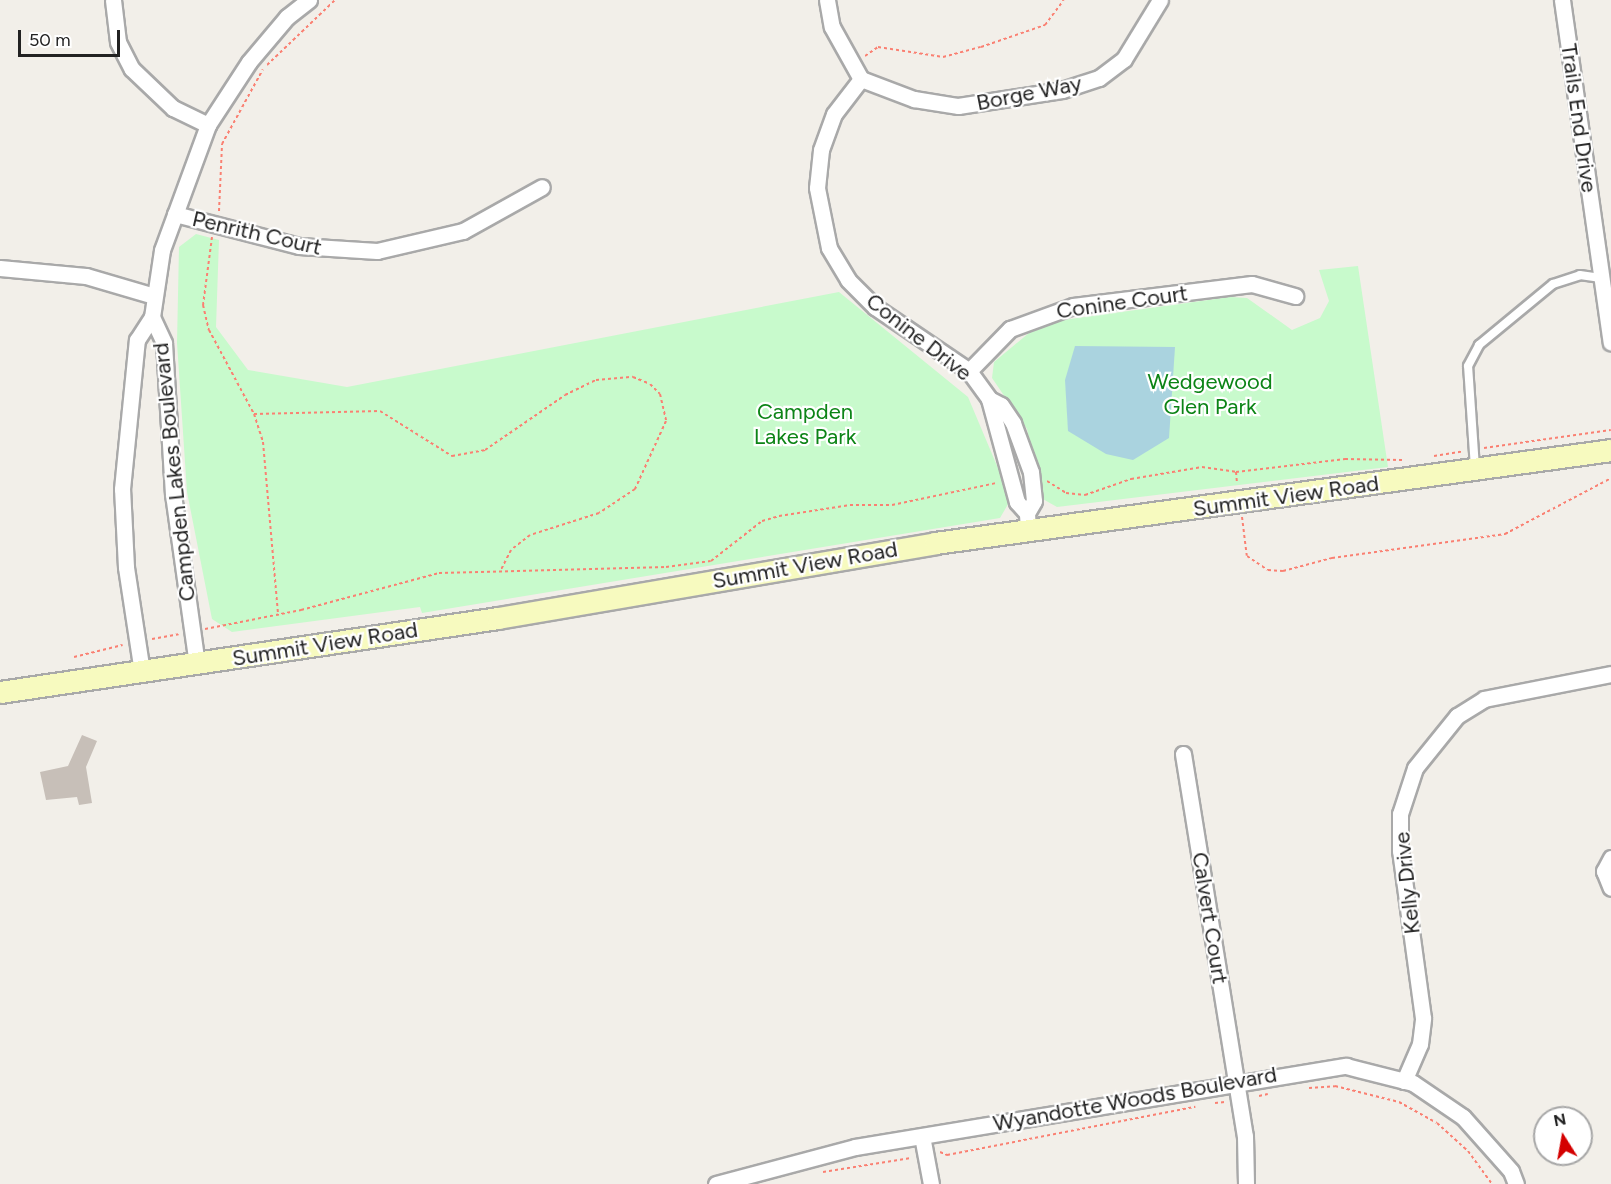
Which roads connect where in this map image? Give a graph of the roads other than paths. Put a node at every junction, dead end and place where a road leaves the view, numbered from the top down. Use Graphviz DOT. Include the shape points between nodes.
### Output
graph roads {
  1 [pos="113,0"];
  2 [pos="309,0"];
  3 [pos="827,0"];
  4 [pos="1160,0"];
  5 [pos="1562,0"];
  6 [pos="861,79"];
  7 [pos="208,125"];
  8 [pos="542,187"];
  9 [pos="175,214"];
  10 [pos="0,268"];
  11 [pos="1601,278"];
  12 [pos="154,296"];
  13 [pos="1295,296"];
  14 [pos="152,317"];
  15 [pos="1611,344"];
  16 [pos="969,371"];
  17 [pos="989,399"];
  18 [pos="1611,450"];
  19 [pos="1474,459"];
  20 [pos="1027,521"];
  21 [pos="197,664"];
  22 [pos="142,672"];
  23 [pos="1611,674"];
  24 [pos="0,692"];
  25 [pos="1183,754"];
  26 [pos="1611,858"];
  27 [pos="1611,888"];
  28 [pos="1404,1081"];
  29 [pos="1236,1082"];
  30 [pos="922,1136"];
  31 [pos="716,1184"];
  32 [pos="931,1184"];
  33 [pos="1246,1184"];
  34 [pos="1516,1184"];
  1 -- 7 [label="street" via="118,42 132,69 173,108"];
  2 -- 7 [label="street, Campden Lakes Boulevard" via="287,17 249,62"];
  3 -- 6 [label="street" via="832,27"];
  4 -- 6 [label="street, Borge Way" via="1124,59 1099,78 1062,90 958,106 914,99"];
  5 -- 11 [label="street, Trails End Drive"];
  6 -- 16 [label="street, Conine Drive" via="834,114 821,150 817,188 829,248 848,280 875,307"];
  7 -- 9 [label="street, Campden Lakes Boulevard"];
  8 -- 9 [label="street, Penrith Court" via="463,231 377,251 299,246"];
  9 -- 12 [label="street, Campden Lakes Boulevard" via="162,250"];
  10 -- 12 [label="street" via="86,276"];
  11 -- 15 [label="street, Trails End Drive"];
  11 -- 19 [label="lane" via="1580,275 1553,284 1479,345 1468,366"];
  12 -- 14 [label="street, Campden Lakes Boulevard"];
  13 -- 16 [label="street, Conine Court" via="1252,284 1073,306 1010,329"];
  14 -- 21 [label="street, Campden Lakes Boulevard" via="164,343 173,494"];
  14 -- 22 [label="street, Campden Lakes Boulevard" via="137,340 130,380 122,489 126,567"];
  16 -- 17 [label="street, Conine Drive"];
  17 -- 20 [label="street, Conine Drive" via="1017,502"];
  17 -- 20 [label="street, Conine Drive" via="1001,405 1014,423 1032,479 1034,501"];
  18 -- 19 [label="street, Summit View Road"];
  19 -- 20 [label="street, Summit View Road"];
  20 -- 21 [label="street, Summit View Road"];
  21 -- 22 [label="street, Summit View Road"];
  22 -- 24 [label="street, Summit View Road"];
  23 -- 28 [label="street, Kelly Drive" via="1484,699 1457,716 1415,768 1400,814 1400,851 1423,1018 1420,1044"];
  25 -- 29 [label="street, Calvert Court"];
  26 -- 27 [label="street" via="1604,871"];
  28 -- 29 [label="street, Wyandotte Woods Boulevard" via="1346,1066"];
  28 -- 34 [label="street, Wyandotte Woods Boulevard" via="1463,1117 1511,1171"];
  29 -- 30 [label="street, Wyandotte Woods Boulevard"];
  29 -- 33 [label="street, Calvert Court"];
  30 -- 31 [label="street, Wyandotte Woods Boulevard" via="844,1150"];
  30 -- 32 [label="street"];
}
